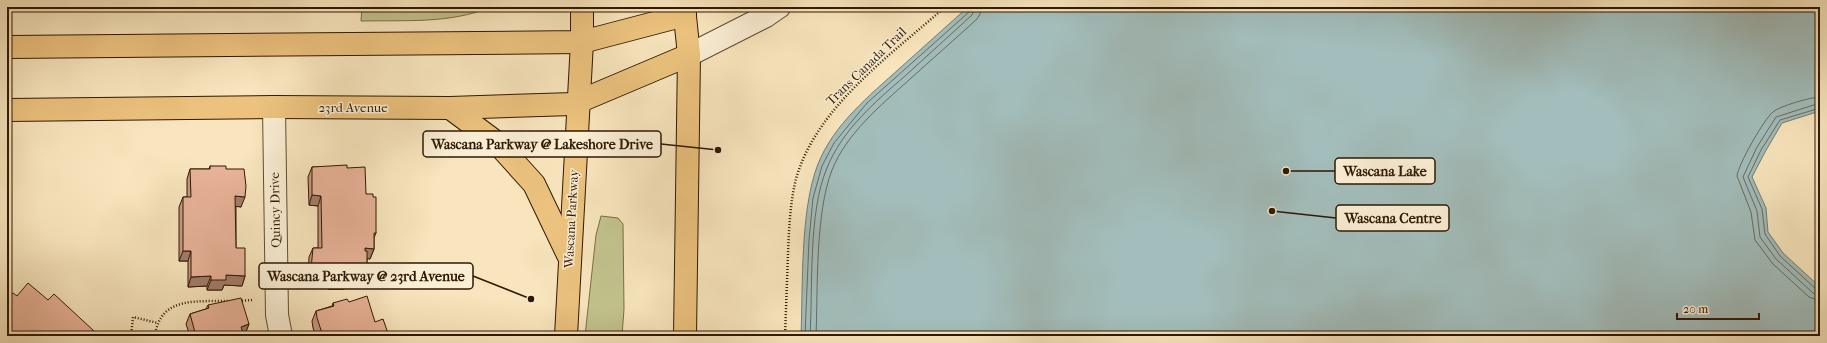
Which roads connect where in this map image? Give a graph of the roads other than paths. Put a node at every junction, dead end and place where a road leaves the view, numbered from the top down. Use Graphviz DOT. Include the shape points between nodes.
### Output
graph roads {
  1 [pos="582,7"];
  2 [pos="779,7"];
  3 [pos="689,10"];
  4 [pos="582,42"];
  5 [pos="7,47"];
  6 [pos="689,55"];
  7 [pos="577,104"];
  8 [pos="274,107"];
  9 [pos="450,108"];
  10 [pos="7,110"];
  11 [pos="569,258"];
  12 [pos="281,336"];
  13 [pos="566,336"];
  14 [pos="685,336"];
  1 -- 4 [label="main road, Wascana Parkway"];
  2 -- 6 [label="street"];
  3 -- 4 [label="main road"];
  3 -- 6 [label="main road"];
  4 -- 5 [label="main road"];
  4 -- 7 [label="main road, Wascana Parkway"];
  6 -- 7 [label="main road, 23rd Avenue"];
  6 -- 14 [label="main road"];
  7 -- 9 [label="main road, 23rd Avenue"];
  7 -- 11 [label="main road, Wascana Parkway"];
  8 -- 9 [label="main road, 23rd Avenue"];
  8 -- 10 [label="main road, 23rd Avenue"];
  8 -- 12 [label="street, Quincy Drive" via="276,300"];
  9 -- 11 [label="main road" via="496,142 534,184"];
  11 -- 13 [label="main road, Wascana Parkway"];
}
